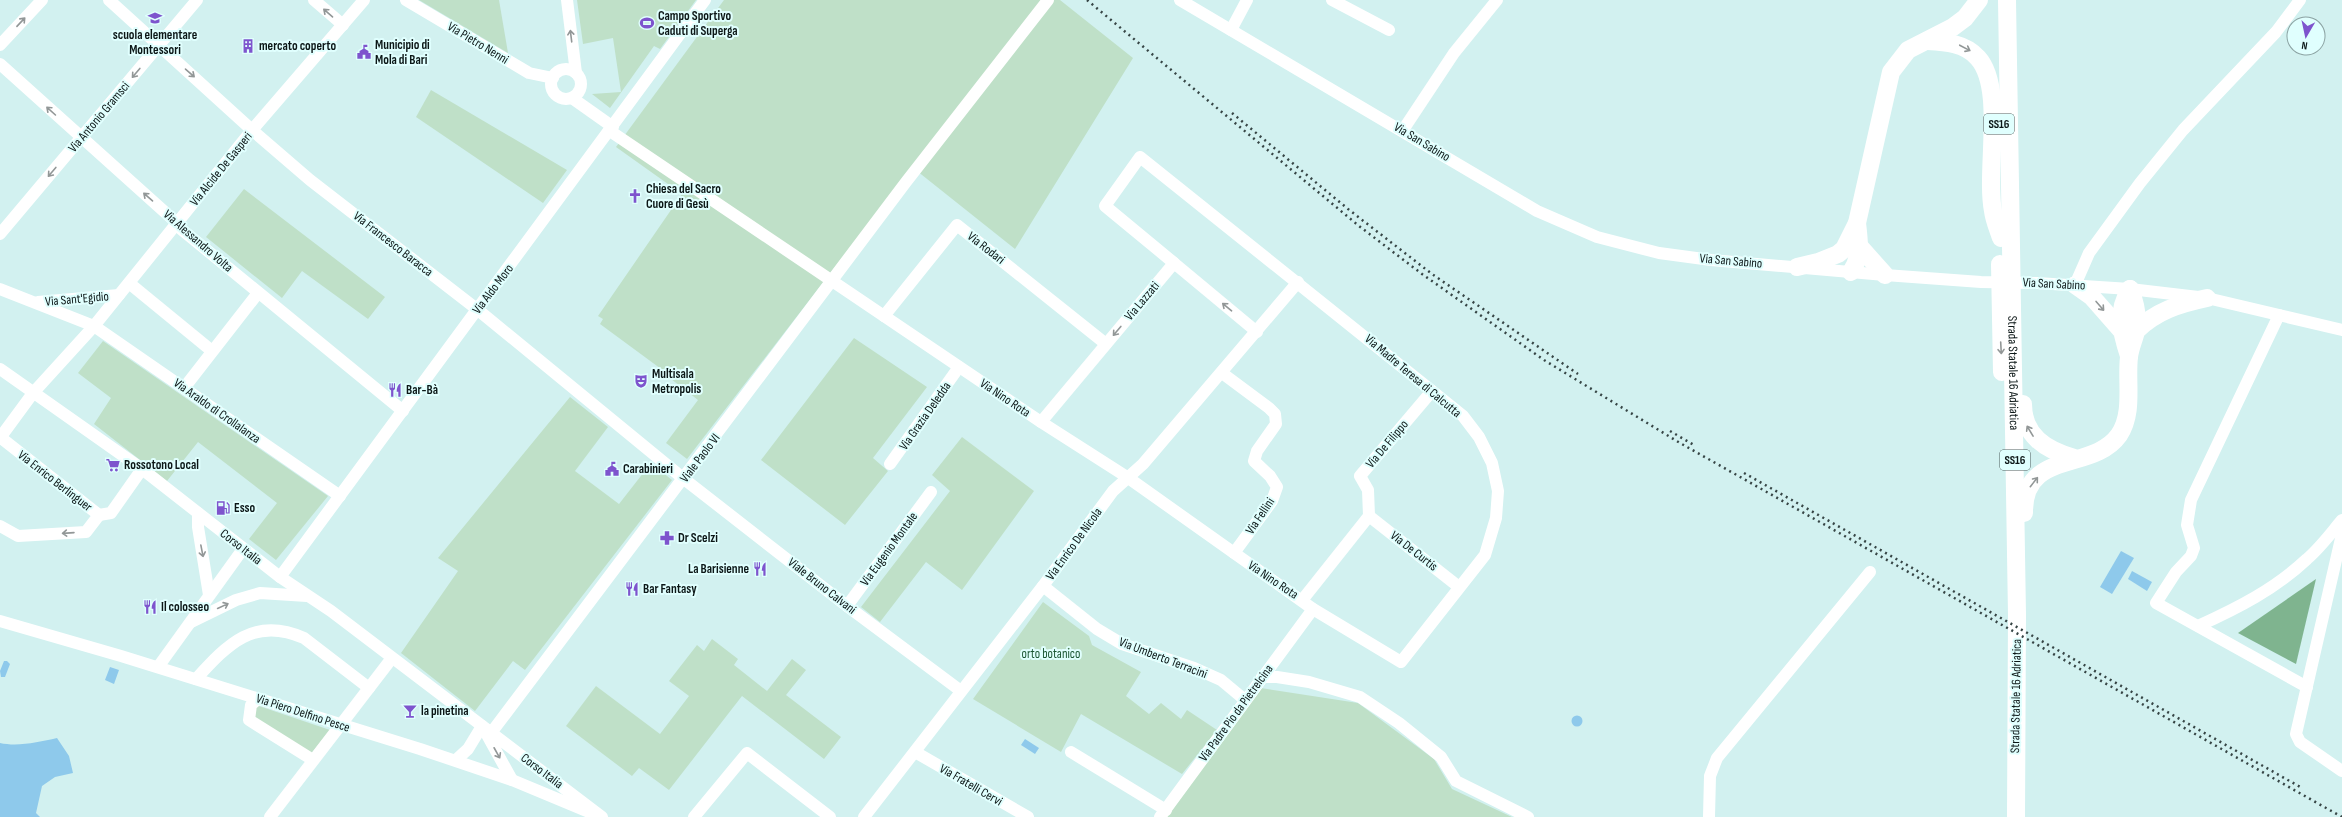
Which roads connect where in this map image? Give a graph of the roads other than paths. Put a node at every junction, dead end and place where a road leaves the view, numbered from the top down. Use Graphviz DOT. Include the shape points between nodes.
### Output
graph roads {
  1 [pos="42,0"];
  2 [pos="109,0"];
  3 [pos="197,0"];
  4 [pos="314,0"];
  5 [pos="364,0"];
  6 [pos="406,0"];
  7 [pos="567,0"];
  8 [pos="705,0"];
  9 [pos="1048,0"];
  10 [pos="1180,0"];
  11 [pos="1247,0"];
  12 [pos="1332,0"];
  13 [pos="1497,0"];
  14 [pos="1979,0"];
  15 [pos="1997,0"];
  16 [pos="2007,0"];
  17 [pos="2300,0"];
  18 [pos="343,25"];
  19 [pos="1231,30"];
  20 [pos="1389,30"];
  21 [pos="1927,40"];
  22 [pos="0,45"];
  23 [pos="159,46"];
  24 [pos="0,64"];
  25 [pos="576,73"];
  26 [pos="553,78"];
  27 [pos="574,97"];
  28 [pos="613,126"];
  29 [pos="252,130"];
  30 [pos="1403,130"];
  31 [pos="81,138"];
  32 [pos="177,223"];
  33 [pos="2,226"];
  34 [pos="2004,243"];
  35 [pos="1852,248"];
  36 [pos="1174,263"];
  37 [pos="1797,267"];
  38 [pos="1851,272"];
  39 [pos="1885,275"];
  40 [pos="832,282"];
  41 [pos="1298,282"];
  42 [pos="129,283"];
  43 [pos="2075,285"];
  44 [pos="0,289"];
  45 [pos="2130,289"];
  46 [pos="258,293"];
  47 [pos="119,295"];
  48 [pos="2207,298"];
  49 [pos="35,302"];
  50 [pos="2006,307"];
  51 [pos="478,310"];
  52 [pos="2279,315"];
  53 [pos="884,316"];
  54 [pos="94,326"];
  55 [pos="2342,330"];
  56 [pos="2128,331"];
  57 [pos="1257,332"];
  58 [pos="1106,344"];
  59 [pos="212,351"];
  60 [pos="959,367"];
  61 [pos="0,369"];
  62 [pos="1222,373"];
  63 [pos="184,388"];
  64 [pos="1432,391"];
  65 [pos="33,392"];
  66 [pos="403,411"];
  67 [pos="1041,422"];
  68 [pos="0,437"];
  69 [pos="2074,458"];
  70 [pos="890,464"];
  71 [pos="142,469"];
  72 [pos="1127,477"];
  73 [pos="684,479"];
  74 [pos="931,492"];
  75 [pos="340,496"];
  76 [pos="198,513"];
  77 [pos="99,515"];
  78 [pos="1369,516"];
  79 [pos="2342,520"];
  80 [pos="0,526"];
  81 [pos="2342,534"];
  82 [pos="243,549"];
  83 [pos="1234,553"];
  84 [pos="1870,572"];
  85 [pos="280,577"];
  86 [pos="1043,586"];
  87 [pos="1460,587"];
  88 [pos="209,596"];
  89 [pos="308,596"];
  90 [pos="1303,600"];
  91 [pos="847,606"];
  92 [pos="1313,609"];
  93 [pos="2012,614"];
  94 [pos="0,621"];
  95 [pos="189,624"];
  96 [pos="2198,626"];
  97 [pos="392,658"];
  98 [pos="1401,662"];
  99 [pos="158,667"];
  100 [pos="1262,677"];
  101 [pos="196,679"];
  102 [pos="2307,687"];
  103 [pos="369,688"];
  104 [pos="961,690"];
  105 [pos="258,699"];
  106 [pos="1245,700"];
  107 [pos="2010,719"];
  108 [pos="342,726"];
  109 [pos="487,729"];
  110 [pos="914,752"];
  111 [pos="1071,752"];
  112 [pos="313,760"];
  113 [pos="456,760"];
  114 [pos="2342,771"];
  115 [pos="512,780"];
  116 [pos="1163,814"];
  117 [pos="270,817"];
  118 [pos="602,817"];
  119 [pos="694,817"];
  120 [pos="830,817"];
  121 [pos="864,817"];
  122 [pos="1028,817"];
  123 [pos="1528,817"];
  124 [pos="1709,817"];
  125 [pos="2005,817"];
  126 [pos="2016,817"];
  22 -- 1 [label="street, one-way"];
  2 -- 23 [label="street, Via Francesco Baracca"];
  3 -- 23 [label="street, Via Antonio Gramsci"];
  18 -- 4 [label="street, one-way"];
  5 -- 18 [label="street, Via Alcide De Gasperi"];
  6 -- 26 [label="street, Via Pietro Nenni" via="529,73"];
  25 -- 7 [label="street, one-way"];
  8 -- 28 [label="street, Via Aldo Moro"];
  9 -- 40 [label="street, Viale Paolo VI" via="906,182"];
  10 -- 19 [label="street, Via San Sabino"];
  11 -- 19 [label="street"];
  12 -- 20 [label="street"];
  13 -- 30 [label="street" via="1454,53"];
  14 -- 21 [label="highway" via="1965,18"];
  15 -- 34 [label="highway, Strada Statale 16 Adriatica / SS16"];
  16 -- 34 [label="highway, Strada Statale 16 Adriatica / SS16"];
  17 -- 43 [label="street" via="2276,32 2183,130 2140,183 2089,253"];
  18 -- 29 [label="street, Via Alcide De Gasperi"];
  19 -- 30 [label="street, Via San Sabino"];
  21 -- 34 [label="highway, one-way" via="1954,43 1966,48 1977,56 1989,76 1993,210"];
  21 -- 35 [label="highway" via="1908,50 1891,72"];
  23 -- 29 [label="street, Via Francesco Baracca, one-way"];
  23 -- 31 [label="street, Via Antonio Gramsci, one-way"];
  31 -- 24 [label="street, Via Alessandro Volta, one-way"];
  25 -- 26 [label="street" via="572,70 562,70"];
  25 -- 27 [label="street" via="581,87"];
  26 -- 27 [label="street" via="551,84 554,94 562,99"];
  27 -- 28 [label="street, Via Nino Rota"];
  28 -- 40 [label="street, Via Nino Rota"];
  28 -- 51 [label="street, Via Aldo Moro"];
  29 -- 32 [label="street, Via Alcide De Gasperi"];
  29 -- 51 [label="street, Via Francesco Baracca" via="310,180"];
  30 -- 37 [label="street, Via San Sabino" via="1537,211 1597,237 1659,253"];
  32 -- 31 [label="street, Via Alessandro Volta, one-way"];
  31 -- 33 [label="street, Via Antonio Gramsci, one-way"];
  32 -- 42 [label="street, Via Alcide De Gasperi"];
  32 -- 46 [label="street, Via Alessandro Volta"];
  34 -- 50 [label="highway, Strada Statale 16 Adriatica / SS16"];
  35 -- 37 [label="highway" via="1832,258"];
  35 -- 38 [label="highway" via="1857,263"];
  35 -- 39 [label="highway"];
  36 -- 41 [label="street, Via Madre Teresa di Calcutta" via="1105,206 1140,157"];
  57 -- 36 [label="street, one-way"];
  36 -- 58 [label="street, Via Lazzati, one-way"];
  37 -- 38 [label="street, Via San Sabino"];
  38 -- 39 [label="street, Via San Sabino"];
  39 -- 43 [label="street, Via San Sabino"];
  40 -- 53 [label="street, Via Nino Rota"];
  40 -- 73 [label="street, Viale Paolo VI"];
  41 -- 57 [label="street, Via Enrico De Nicola"];
  41 -- 64 [label="street, Via Madre Teresa di Calcutta"];
  42 -- 47 [label="street, Via Alcide De Gasperi"];
  42 -- 59 [label="street"];
  43 -- 45 [label="street, Via San Sabino"];
  43 -- 56 [label="highway, one-way" via="2092,297"];
  44 -- 49 [label="street, Via Sant'Egidio"];
  45 -- 48 [label="street, Via San Sabino"];
  45 -- 56 [label="highway" via="2121,306"];
  46 -- 59 [label="street"];
  46 -- 66 [label="street, Via Alessandro Volta"];
  47 -- 49 [label="street, Via Sant'Egidio"];
  47 -- 54 [label="street, Via Alcide De Gasperi"];
  48 -- 52 [label="street, Via San Sabino"];
  48 -- 56 [label="highway" via="2184,302"];
  49 -- 54 [label="street, Via Sant'Egidio"];
  69 -- 50 [label="highway, one-way" via="2042,446 2025,422 2022,338"];
  50 -- 93 [label="highway, Strada Statale 16 Adriatica / SS16" via="2003,380"];
  51 -- 66 [label="street, Via Aldo Moro"];
  51 -- 73 [label="street, Via Francesco Baracca"];
  52 -- 55 [label="street, Via San Sabino"];
  52 -- 96 [label="street" via="2191,500 2186,518 2194,548 2191,556 2176,572 2156,603"];
  53 -- 58 [label="street, Via Rodari" via="957,225"];
  53 -- 60 [label="street, Via Nino Rota"];
  54 -- 63 [label="street, Via Araldo di Crollalanza"];
  54 -- 65 [label="street, Via Alcide De Gasperi"];
  56 -- 69 [label="highway" via="2127,414 2119,434 2106,448"];
  57 -- 62 [label="street, Via Enrico De Nicola"];
  58 -- 67 [label="street, Via Lazzati"];
  59 -- 63 [label="street"];
  60 -- 67 [label="street, Via Nino Rota"];
  60 -- 70 [label="street, Via Grazia Deledda"];
  61 -- 65 [label="street, Corso Italia"];
  62 -- 72 [label="street, Via Enrico De Nicola" via="1142,464"];
  62 -- 83 [label="street, Via Fellini" via="1269,408 1275,414 1276,424 1257,451 1254,461 1270,476 1277,487 1272,501"];
  63 -- 75 [label="street, Via Araldo di Crollalanza"];
  64 -- 78 [label="street, Via De Filippo" via="1360,476 1368,490"];
  64 -- 87 [label="street, Via Madre Teresa di Calcutta" via="1462,416 1479,437 1492,463 1498,491 1496,518 1486,555"];
  65 -- 68 [label="street, Via Alcide De Gasperi"];
  65 -- 71 [label="street, Corso Italia"];
  66 -- 75 [label="street, Via Aldo Moro"];
  67 -- 72 [label="street, Via Nino Rota"];
  68 -- 77 [label="street, Via Enrico Berlinguer"];
  93 -- 69 [label="highway, one-way" via="2025,585 2026,496 2030,486 2045,470"];
  71 -- 76 [label="street, Corso Italia"];
  71 -- 77 [label="street" via="111,513"];
  72 -- 83 [label="street, Via Nino Rota"];
  72 -- 86 [label="street, Via Enrico De Nicola" via="1113,491"];
  73 -- 91 [label="street, Viale Bruno Calvani"];
  73 -- 109 [label="street, Viale Paolo VI"];
  74 -- 91 [label="street, Via Eugenio Montale"];
  75 -- 85 [label="street, Via Aldo Moro"];
  76 -- 82 [label="street, Corso Italia"];
  76 -- 88 [label="street, one-way"];
  77 -- 80 [label="street, Via Enrico Berlinguer, one-way" via="86,532 18,536"];
  78 -- 87 [label="street, Via De Curtis"];
  78 -- 90 [label="street"];
  79 -- 96 [label="street" via="2309,558 2281,581 2250,601"];
  81 -- 102 [label="street"];
  82 -- 85 [label="street, Corso Italia"];
  82 -- 88 [label="street"];
  83 -- 90 [label="street, Via Nino Rota"];
  84 -- 124 [label="street" via="1717,758 1710,776"];
  85 -- 89 [label="street, Corso Italia"];
  86 -- 104 [label="street, Via Enrico De Nicola"];
  86 -- 106 [label="street, Via Umberto Terracini" via="1097,629 1122,644 1221,680"];
  87 -- 98 [label="street, Via Madre Teresa di Calcutta"];
  88 -- 95 [label="street"];
  95 -- 89 [label="street, one-way" via="236,600 260,593"];
  89 -- 97 [label="street, Corso Italia" via="332,611"];
  90 -- 92 [label="street, Via Nino Rota"];
  91 -- 104 [label="street, Viale Bruno Calvani"];
  92 -- 98 [label="street, Via Nino Rota"];
  92 -- 100 [label="street, Via Padre Pio da Pietrelcina"];
  93 -- 107 [label="highway, Strada Statale 16 Adriatica / SS16"];
  94 -- 99 [label="street, Via Piero Delfino Pesce"];
  95 -- 99 [label="street"];
  96 -- 102 [label="street"];
  97 -- 103 [label="street"];
  97 -- 109 [label="street, Corso Italia"];
  99 -- 101 [label="street, Via Piero Delfino Pesce"];
  100 -- 106 [label="street, Via Padre Pio da Pietrelcina"];
  100 -- 123 [label="street" via="1309,682 1360,697 1399,723 1441,757 1456,780"];
  101 -- 103 [label="street" via="223,650 239,638 259,631 276,630 304,638"];
  101 -- 105 [label="street, Via Piero Delfino Pesce"];
  102 -- 114 [label="street" via="2296,734 2300,742"];
  103 -- 108 [label="street"];
  104 -- 110 [label="street, Via Enrico De Nicola"];
  105 -- 108 [label="street, Via Piero Delfino Pesce"];
  105 -- 112 [label="street" via="252,705 249,720"];
  106 -- 116 [label="street, Via Padre Pio da Pietrelcina"];
  107 -- 125 [label="highway, Strada Statale 16 Adriatica / SS16"];
  107 -- 126 [label="highway, Strada Statale 16 Adriatica / SS16"];
  108 -- 112 [label="street"];
  108 -- 113 [label="street, Via Piero Delfino Pesce"];
  109 -- 113 [label="street, Viale Paolo VI"];
  109 -- 115 [label="street, Corso Italia, one-way"];
  109 -- 118 [label="street, Corso Italia"];
  110 -- 121 [label="street, Via Enrico De Nicola"];
  110 -- 122 [label="street, Via Fratelli Cervi"];
  111 -- 116 [label="street"];
  112 -- 117 [label="street"];
  113 -- 115 [label="street, Via Piero Delfino Pesce"];
  115 -- 118 [label="street, Via Piero Delfino Pesce"];
  119 -- 120 [label="street" via="747,753"];
}
